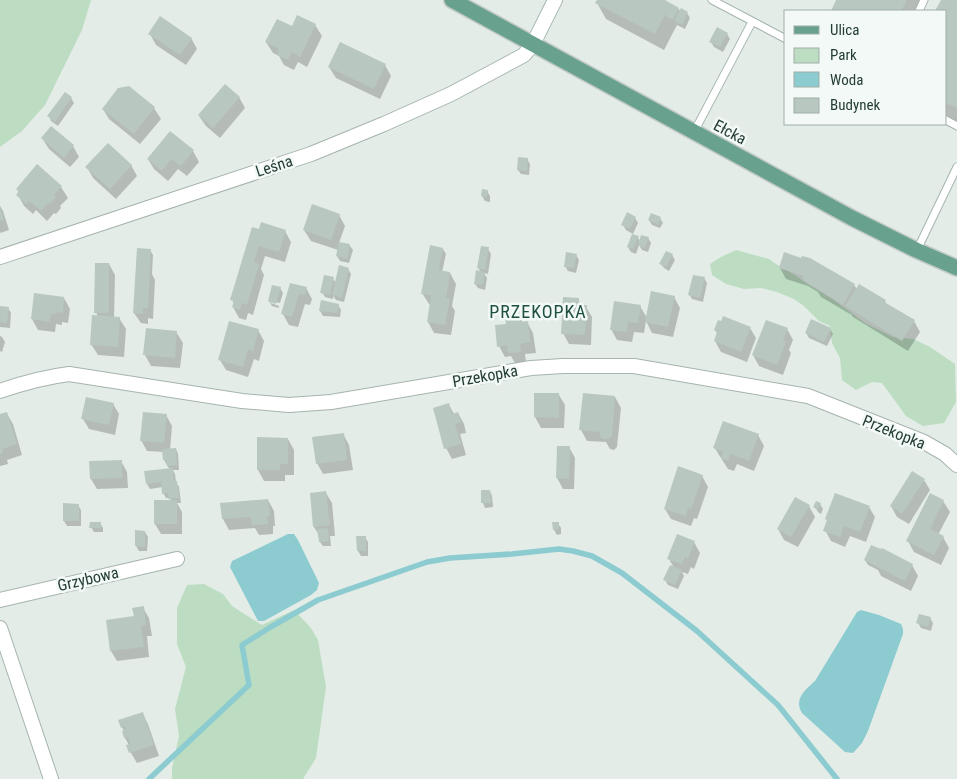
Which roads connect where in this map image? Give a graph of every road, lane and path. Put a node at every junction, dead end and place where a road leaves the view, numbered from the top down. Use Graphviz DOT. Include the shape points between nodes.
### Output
graph roads {
  1 [pos="452,0"];
  2 [pos="555,0"];
  3 [pos="712,0"];
  4 [pos="752,22"];
  5 [pos="784,38"];
  6 [pos="533,44"];
  7 [pos="694,132"];
  8 [pos="957,166"];
  9 [pos="916,250"];
  10 [pos="0,257"];
  11 [pos="957,268"];
  12 [pos="0,391"];
  13 [pos="957,465"];
  14 [pos="177,559"];
  15 [pos="0,600"];
  16 [pos="0,628"];
  17 [pos="51,779"];
  1 -- 6 [label="main road, Ełcka"];
  2 -- 6 [label="street"];
  3 -- 4 [label="lane"];
  4 -- 5 [label="lane"];
  4 -- 7 [label="lane"];
  6 -- 7 [label="main road, Ełcka"];
  6 -- 10 [label="street, Leśna" via="524,55 451,94 311,154"];
  7 -- 9 [label="main road, Ełcka"];
  8 -- 9 [label="lane"];
  9 -- 11 [label="main road, Ełcka"];
  12 -- 13 [label="street, Przekopka" via="46,377 69,374 242,401 289,405 330,402 531,368 634,366 808,396 924,442"];
  14 -- 15 [label="street, Grzybowa"];
  16 -- 17 [label="street"];
}
